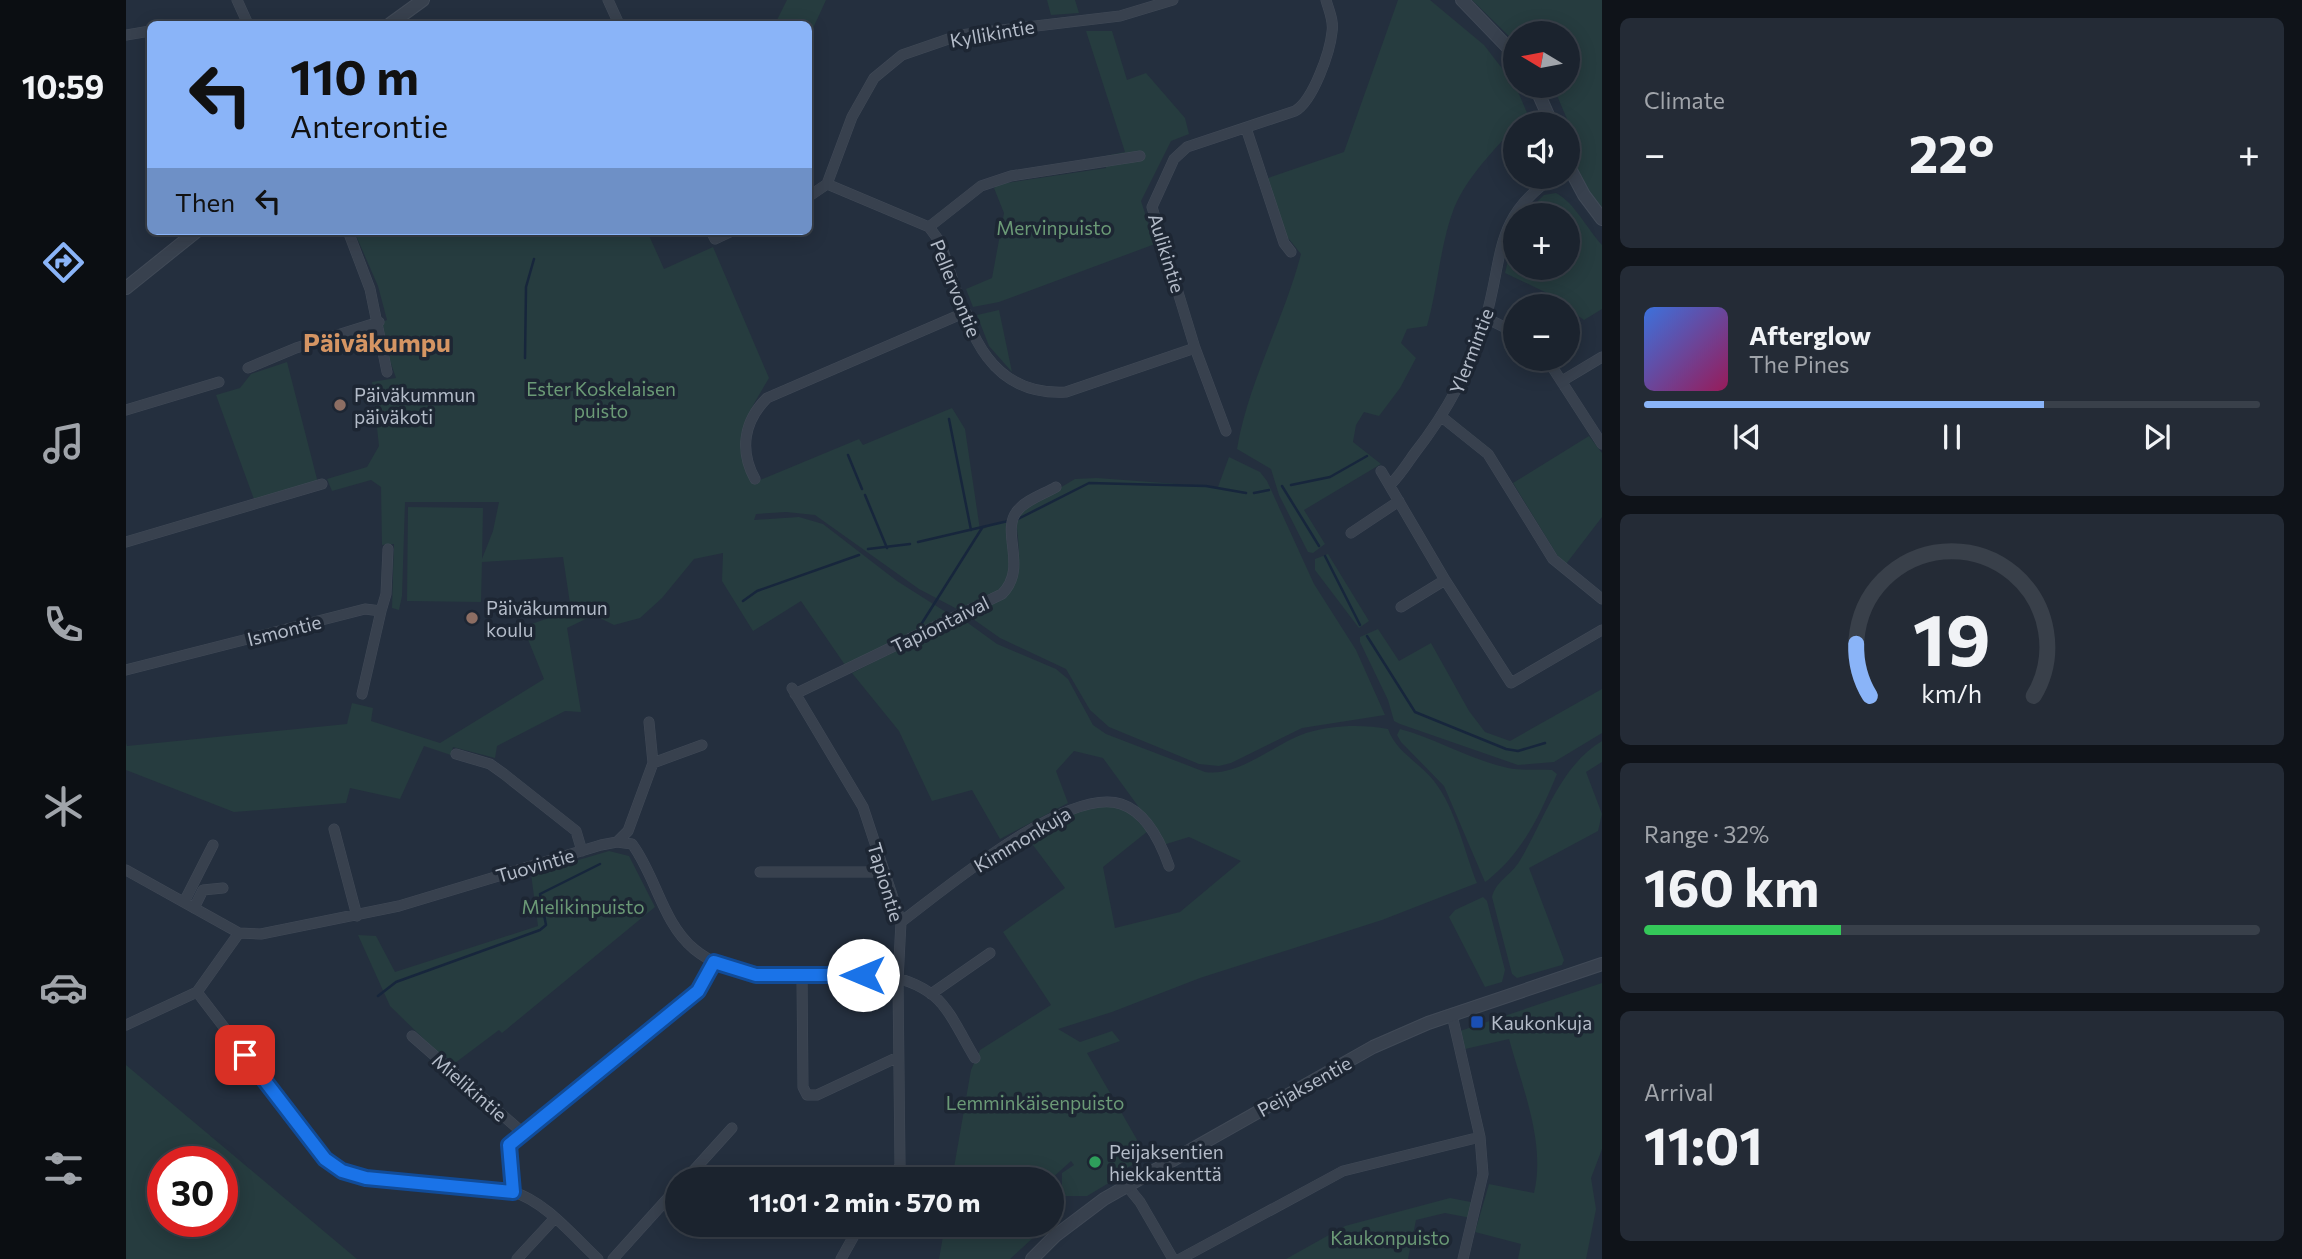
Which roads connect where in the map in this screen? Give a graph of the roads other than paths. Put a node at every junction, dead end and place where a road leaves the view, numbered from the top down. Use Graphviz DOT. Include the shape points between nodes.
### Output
graph roads {
  1 [pos="237,0"];
  2 [pos="423,0"];
  3 [pos="608,0"];
  4 [pos="1172,0"];
  5 [pos="1326,0"];
  6 [pos="1462,0"];
  7 [pos="247,21"];
  8 [pos="394,21"];
  9 [pos="618,21"];
  10 [pos="147,32"];
  11 [pos="126,35"];
  12 [pos="1503,42"];
  13 [pos="1246,128"];
  14 [pos="1140,156"];
  15 [pos="827,184"];
  16 [pos="1580,185"];
  17 [pos="1537,189"];
  18 [pos="812,194"];
  19 [pos="1602,219"];
  20 [pos="929,227"];
  21 [pos="192,235"];
  22 [pos="350,235"];
  23 [pos="1291,252"];
  24 [pos="126,288"];
  25 [pos="966,312"];
  26 [pos="1486,318"];
  27 [pos="379,322"];
  28 [pos="1503,326"];
  29 [pos="1195,348"];
  30 [pos="1602,357"];
  31 [pos="248,368"];
  32 [pos="1555,371"];
  33 [pos="387,372"];
  34 [pos="1562,381"];
  35 [pos="219,382"];
  36 [pos="126,410"];
  37 [pos="1443,418"];
  38 [pos="1226,431"];
  39 [pos="1602,444"];
  40 [pos="1381,471"];
  41 [pos="755,479"];
  42 [pos="322,484"];
  43 [pos="1391,484"];
  44 [pos="1056,487"];
  45 [pos="1399,501"];
  46 [pos="1351,533"];
  47 [pos="126,541"];
  48 [pos="388,549"];
  49 [pos="1445,580"];
  50 [pos="1602,599"];
  51 [pos="1401,607"];
  52 [pos="381,611"];
  53 [pos="1602,630"];
  54 [pos="126,670"];
  55 [pos="794,691"];
  56 [pos="362,694"];
  57 [pos="649,722"];
  58 [pos="702,745"];
  59 [pos="456,754"];
  60 [pos="653,763"];
  61 [pos="334,829"];
  62 [pos="617,842"];
  63 [pos="213,845"];
  64 [pos="582,851"];
  65 [pos="1169,866"];
  66 [pos="126,870"];
  67 [pos="760,872"];
  68 [pos="885,872"];
  69 [pos="223,888"];
  70 [pos="189,905"];
  71 [pos="357,916"];
  72 [pos="901,922"];
  73 [pos="239,933"];
  74 [pos="990,953"];
  75 [pos="714,962"];
  76 [pos="1602,964"];
  77 [pos="802,976"];
  78 [pos="898,979"];
  79 [pos="197,992"];
  80 [pos="931,994"];
  81 [pos="1452,1015"];
  82 [pos="126,1025"];
  83 [pos="412,1036"];
  84 [pos="898,1057"];
  85 [pos="975,1058"];
  86 [pos="732,1128"];
  87 [pos="523,1133"];
  88 [pos="1480,1137"];
  89 [pos="697,1167"];
  90 [pos="899,1167"];
  91 [pos="1127,1186"];
  92 [pos="513,1192"];
  93 [pos="665,1201"];
  94 [pos="554,1219"];
  95 [pos="853,1237"];
  96 [pos="517,1259"];
  97 [pos="598,1259"];
  98 [pos="613,1259"];
  99 [pos="841,1259"];
  100 [pos="1032,1259"];
  101 [pos="1174,1259"];
  102 [pos="1180,1259"];
  103 [pos="1463,1259"];
  1 -- 7 [label="street"];
  2 -- 8 [label="street"];
  3 -- 9 [label="street"];
  4 -- 15 [label="street, Kyllikintie" via="1120,16 960,35 902,55 874,78 863,96"];
  5 -- 13 [label="street, Aulikintie" via="1332,32 1307,101 1295,111"];
  6 -- 12 [label="street"];
  10 -- 11 [label="street"];
  13 -- 23 [label="street" via="1284,243"];
  13 -- 29 [label="street, Aulikintie" via="1178,153 1152,207"];
  14 -- 20 [label="street" via="1011,176 981,186"];
  15 -- 18 [label="street"];
  15 -- 20 [label="street, Pellervontie"];
  16 -- 19 [label="street"];
  17 -- 26 [label="street, Ylermintie" via="1510,221"];
  20 -- 25 [label="street, Pellervontie" via="940,242"];
  21 -- 24 [label="street"];
  22 -- 27 [label="street"];
  25 -- 29 [label="street, Pellervontie" via="980,349 1001,375 1015,385 1047,393 1066,392"];
  25 -- 41 [label="street" via="779,387 754,413 747,431 747,461"];
  26 -- 28 [label="street"];
  26 -- 37 [label="street, Ylermintie"];
  27 -- 31 [label="street"];
  27 -- 33 [label="street"];
  29 -- 38 [label="street, Aulikintie"];
  30 -- 34 [label="street"];
  32 -- 34 [label="street"];
  34 -- 39 [label="street"];
  35 -- 36 [label="street"];
  37 -- 43 [label="street, Ylermintie"];
  37 -- 50 [label="street" via="1488,454 1553,559"];
  40 -- 43 [label="street"];
  42 -- 47 [label="street"];
  43 -- 45 [label="street"];
  44 -- 55 [label="street, Tapiontaival" via="1016,513 1015,572 1012,584 1002,594"];
  45 -- 46 [label="street"];
  45 -- 49 [label="street"];
  48 -- 52 [label="street"];
  49 -- 51 [label="street"];
  49 -- 53 [label="street" via="1511,683"];
  52 -- 54 [label="street, Ismontie" via="365,609"];
  52 -- 56 [label="street"];
  55 -- 68 [label="street, Tapiontie" via="863,807"];
  57 -- 60 [label="street"];
  58 -- 60 [label="street"];
  59 -- 64 [label="street" via="490,764 504,774 576,831"];
  60 -- 62 [label="street" via="628,831"];
  61 -- 71 [label="street"];
  62 -- 64 [label="street, Tuovintie"];
  62 -- 75 [label="street" via="632,844 674,927 693,949"];
  63 -- 70 [label="street"];
  64 -- 71 [label="street, Tuovintie"];
  65 -- 72 [label="street, Kimmonkuja" via="1150,828 1136,813 1115,802 1087,803 1058,815 981,862"];
  66 -- 70 [label="street"];
  67 -- 68 [label="street"];
  68 -- 72 [label="street, Tapiontie"];
  69 -- 70 [label="street" via="204,890"];
  70 -- 73 [label="street"];
  71 -- 73 [label="street, Tuovintie" via="261,934"];
  72 -- 78 [label="street, Tapiontie"];
  73 -- 79 [label="street"];
  74 -- 80 [label="street"];
  75 -- 77 [label="street" via="756,975"];
  75 -- 87 [label="street" via="698,991"];
  76 -- 81 [label="street, Peijaksentie"];
  77 -- 78 [label="street" via="889,975"];
  77 -- 84 [label="street" via="803,1087 807,1095 817,1095"];
  78 -- 80 [label="street"];
  78 -- 84 [label="street, Tapiontie"];
  79 -- 82 [label="street"];
  79 -- 92 [label="street" via="325,1159 342,1171 366,1178"];
  80 -- 85 [label="street"];
  81 -- 88 [label="street"];
  81 -- 91 [label="street, Peijaksentie" via="1373,1047"];
  83 -- 87 [label="street, Mielikintie"];
  84 -- 90 [label="street, Tapiontie"];
  86 -- 89 [label="street"];
  87 -- 92 [label="street, Mielikintie" via="509,1145"];
  88 -- 102 [label="street" via="1343,1171"];
  88 -- 103 [label="street" via="1483,1174"];
  91 -- 100 [label="street, Peijaksentie" via="1055,1236"];
  91 -- 101 [label="street"];
  92 -- 94 [label="street"];
  93 -- 98 [label="street"];
  94 -- 96 [label="street"];
  94 -- 97 [label="street"];
  95 -- 99 [label="street"];
}
